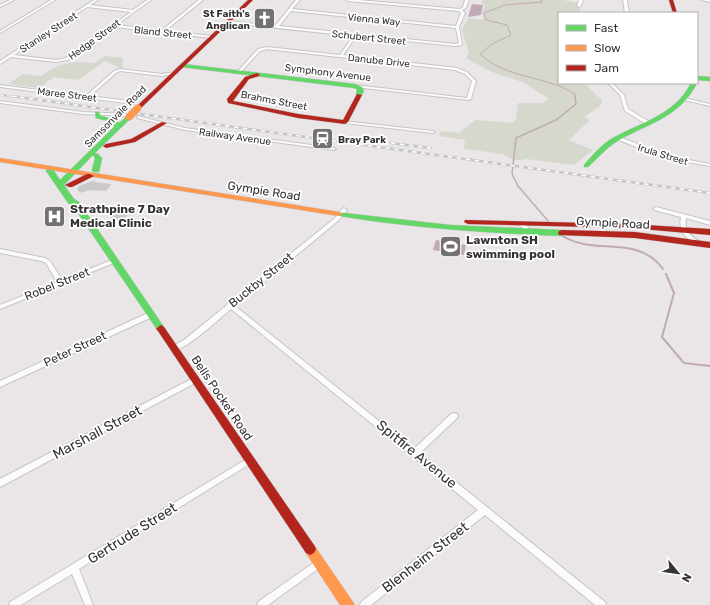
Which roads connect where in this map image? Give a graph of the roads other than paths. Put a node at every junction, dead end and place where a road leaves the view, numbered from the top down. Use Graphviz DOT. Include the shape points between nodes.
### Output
graph roads {
  1 [pos="12,0"];
  2 [pos="53,0"];
  3 [pos="96,0"];
  4 [pos="149,0"];
  5 [pos="201,0"];
  6 [pos="251,0"];
  7 [pos="298,0"];
  8 [pos="348,0"];
  9 [pos="467,0"];
  10 [pos="581,0"];
  11 [pos="626,0"];
  12 [pos="672,0"];
  13 [pos="703,0"];
  14 [pos="371,1"];
  15 [pos="710,1"];
  16 [pos="0,6"];
  17 [pos="86,6"];
  18 [pos="579,6"];
  19 [pos="290,10"];
  20 [pos="460,10"];
  21 [pos="133,11"];
  22 [pos="627,12"];
  23 [pos="675,12"];
  24 [pos="229,22"];
  25 [pos="113,26"];
  26 [pos="276,27"];
  27 [pos="458,28"];
  28 [pos="0,32"];
  29 [pos="162,32"];
  30 [pos="355,35"];
  31 [pos="212,37"];
  32 [pos="11,56"];
  33 [pos="341,56"];
  34 [pos="0,58"];
  35 [pos="7,59"];
  36 [pos="0,63"];
  37 [pos="173,73"];
  38 [pos="243,74"];
  39 [pos="698,78"];
  40 [pos="710,79"];
  41 [pos="611,84"];
  42 [pos="693,84"];
  43 [pos="0,86"];
  44 [pos="373,88"];
  45 [pos="358,89"];
  46 [pos="87,97"];
  47 [pos="469,99"];
  48 [pos="685,99"];
  49 [pos="0,102"];
  50 [pos="710,105"];
  51 [pos="134,112"];
  52 [pos="97,113"];
  53 [pos="345,122"];
  54 [pos="164,123"];
  55 [pos="648,123"];
  56 [pos="118,130"];
  57 [pos="432,132"];
  58 [pos="618,138"];
  59 [pos="136,140"];
  60 [pos="106,146"];
  61 [pos="334,149"];
  62 [pos="0,155"];
  63 [pos="96,155"];
  64 [pos="0,160"];
  65 [pos="710,165"];
  66 [pos="586,166"];
  67 [pos="50,168"];
  68 [pos="78,170"];
  69 [pos="94,173"];
  70 [pos="64,185"];
  71 [pos="656,209"];
  72 [pos="343,213"];
  73 [pos="684,216"];
  74 [pos="710,222"];
  75 [pos="521,224"];
  76 [pos="684,229"];
  77 [pos="526,232"];
  78 [pos="710,232"];
  79 [pos="698,243"];
  80 [pos="710,245"];
  81 [pos="0,251"];
  82 [pos="114,261"];
  83 [pos="60,282"];
  84 [pos="230,305"];
  85 [pos="0,307"];
  86 [pos="150,315"];
  87 [pos="175,348"];
  88 [pos="194,380"];
  89 [pos="0,384"];
  90 [pos="454,416"];
  91 [pos="415,453"];
  92 [pos="250,460"];
  93 [pos="0,483"];
  94 [pos="485,510"];
  95 [pos="319,563"];
  96 [pos="74,568"];
  97 [pos="14,605"];
  98 [pos="89,605"];
  99 [pos="261,605"];
  100 [pos="348,605"];
  101 [pos="364,605"];
  102 [pos="602,605"];
  1 -- 16 [label="street"];
  2 -- 28 [label="street"];
  3 -- 17 [label="street, Stanley Street"];
  4 -- 21 [label="street, Hedge Street"];
  5 -- 29 [label="street"];
  6 -- 24 [label="main road, Samsonvale Road"];
  7 -- 19 [label="street"];
  8 -- 14 [label="street"];
  9 -- 20 [label="street" via="464,8"];
  10 -- 18 [label="street"];
  11 -- 22 [label="street"];
  12 -- 23 [label="main road"];
  13 -- 15 [label="street"];
  14 -- 20 [label="street"];
  17 -- 21 [label="street"];
  17 -- 32 [label="street, Stanley Street"];
  19 -- 26 [label="street"];
  19 -- 27 [label="street, Vienna Way"];
  20 -- 27 [label="street" via="463,13"];
  21 -- 25 [label="street, Hedge Street"];
  24 -- 26 [label="street, Schubert Street"];
  24 -- 31 [label="main road, Samsonvale Road"];
  25 -- 29 [label="street, Bland Street"];
  25 -- 32 [label="street, Hedge Street" via="62,61"];
  26 -- 30 [label="street, Schubert Street"];
  27 -- 30 [label="street, Schubert Street" via="461,44 448,45"];
  29 -- 31 [label="street, Bland Street"];
  30 -- 33 [label="street"];
  31 -- 37 [label="main road, Samsonvale Road"];
  32 -- 35 [label="street, Stanley Street"];
  33 -- 38 [label="street, Danube Drive" via="261,49"];
  33 -- 47 [label="street, Danube Drive" via="462,71 474,81"];
  34 -- 35 [label="street"];
  35 -- 36 [label="street, Stanley Street"];
  37 -- 38 [label="main road, Symphony Avenue"];
  37 -- 46 [label="street" via="120,70"];
  37 -- 51 [label="main road, Samsonvale Road" via="173,78"];
  38 -- 45 [label="main road, Symphony Avenue"];
  38 -- 53 [label="main road, Brahms Street" via="230,102 298,116"];
  39 -- 40 [label="main road"];
  41 -- 55 [label="street" via="622,95 626,110"];
  42 -- 48 [label="main road"];
  43 -- 46 [label="street, Maree Street"];
  44 -- 45 [label="street"];
  44 -- 45 [label="street, Symphony Avenue"];
  44 -- 47 [label="street, Symphony Avenue"];
  45 -- 53 [label="main road"];
  46 -- 51 [label="street, Maree Street"];
  48 -- 50 [label="street"];
  48 -- 55 [label="main road"];
  49 -- 52 [label="street, Railway Avenue" via="77,113"];
  51 -- 52 [label="street, Railway Avenue"];
  51 -- 54 [label="street, Railway Avenue"];
  51 -- 56 [label="main road, Samsonvale Road"];
  52 -- 56 [label="main road" via="99,117 112,120"];
  53 -- 57 [label="street"];
  54 -- 59 [label="main road"];
  54 -- 61 [label="street, Railway Avenue" via="185,129"];
  55 -- 58 [label="main road"];
  56 -- 59 [label="main road" via="126,139"];
  56 -- 60 [label="main road, Samsonvale Road"];
  56 -- 68 [label="main road, Samsonvale Road"];
  58 -- 65 [label="street, Irula Street" via="667,157"];
  58 -- 66 [label="main road"];
  59 -- 60 [label="main road"];
  60 -- 63 [label="main road, Samsonvale Road"];
  62 -- 68 [label="main road, Gympie Road"];
  63 -- 68 [label="main road, Samsonvale Road"];
  63 -- 69 [label="main road" via="99,158"];
  64 -- 67 [label="main road, Gympie Road"];
  67 -- 68 [label="main road, Gympie Road"];
  67 -- 70 [label="main road, Bells Pocket Road"];
  68 -- 69 [label="main road, Gympie Road"];
  68 -- 70 [label="main road"];
  69 -- 70 [label="main road"];
  69 -- 72 [label="main road, Gympie Road"];
  70 -- 82 [label="main road, Bells Pocket Road" via="71,201 76,204"];
  71 -- 73 [label="street, Gympie Road"];
  72 -- 75 [label="main road, Gympie Road"];
  72 -- 77 [label="main road, Gympie Road" via="439,227"];
  72 -- 84 [label="street, Buckby Street"];
  73 -- 74 [label="street, Gympie Road"];
  73 -- 76 [label="street"];
  75 -- 76 [label="main road, Gympie Road"];
  75 -- 77 [label="street" via="526,228"];
  76 -- 78 [label="main road, Gympie Road"];
  76 -- 79 [label="street" via="687,236"];
  77 -- 79 [label="main road, Gympie Road" via="635,235"];
  79 -- 80 [label="main road, Gympie Road"];
  81 -- 83 [label="street" via="43,259 48,262"];
  82 -- 83 [label="street, Robel Street"];
  82 -- 86 [label="main road, Bells Pocket Road"];
  83 -- 85 [label="street, Robel Street"];
  84 -- 87 [label="street, Buckby Street" via="186,342"];
  84 -- 91 [label="street, Spitfire Avenue"];
  86 -- 87 [label="main road, Bells Pocket Road"];
  86 -- 89 [label="street, Peter Street"];
  87 -- 88 [label="main road, Bells Pocket Road"];
  88 -- 92 [label="main road, Bells Pocket Road"];
  88 -- 93 [label="street, Marshall Street"];
  90 -- 91 [label="street"];
  91 -- 94 [label="street, Spitfire Avenue"];
  92 -- 95 [label="main road, Bells Pocket Road"];
  92 -- 96 [label="street, Gertrude Street"];
  94 -- 101 [label="street, Blenheim Street"];
  94 -- 102 [label="street, Spitfire Avenue"];
  95 -- 99 [label="street"];
  95 -- 100 [label="main road, Bells Pocket Road"];
  96 -- 97 [label="street, Gertrude Street"];
  96 -- 98 [label="street"];
}
